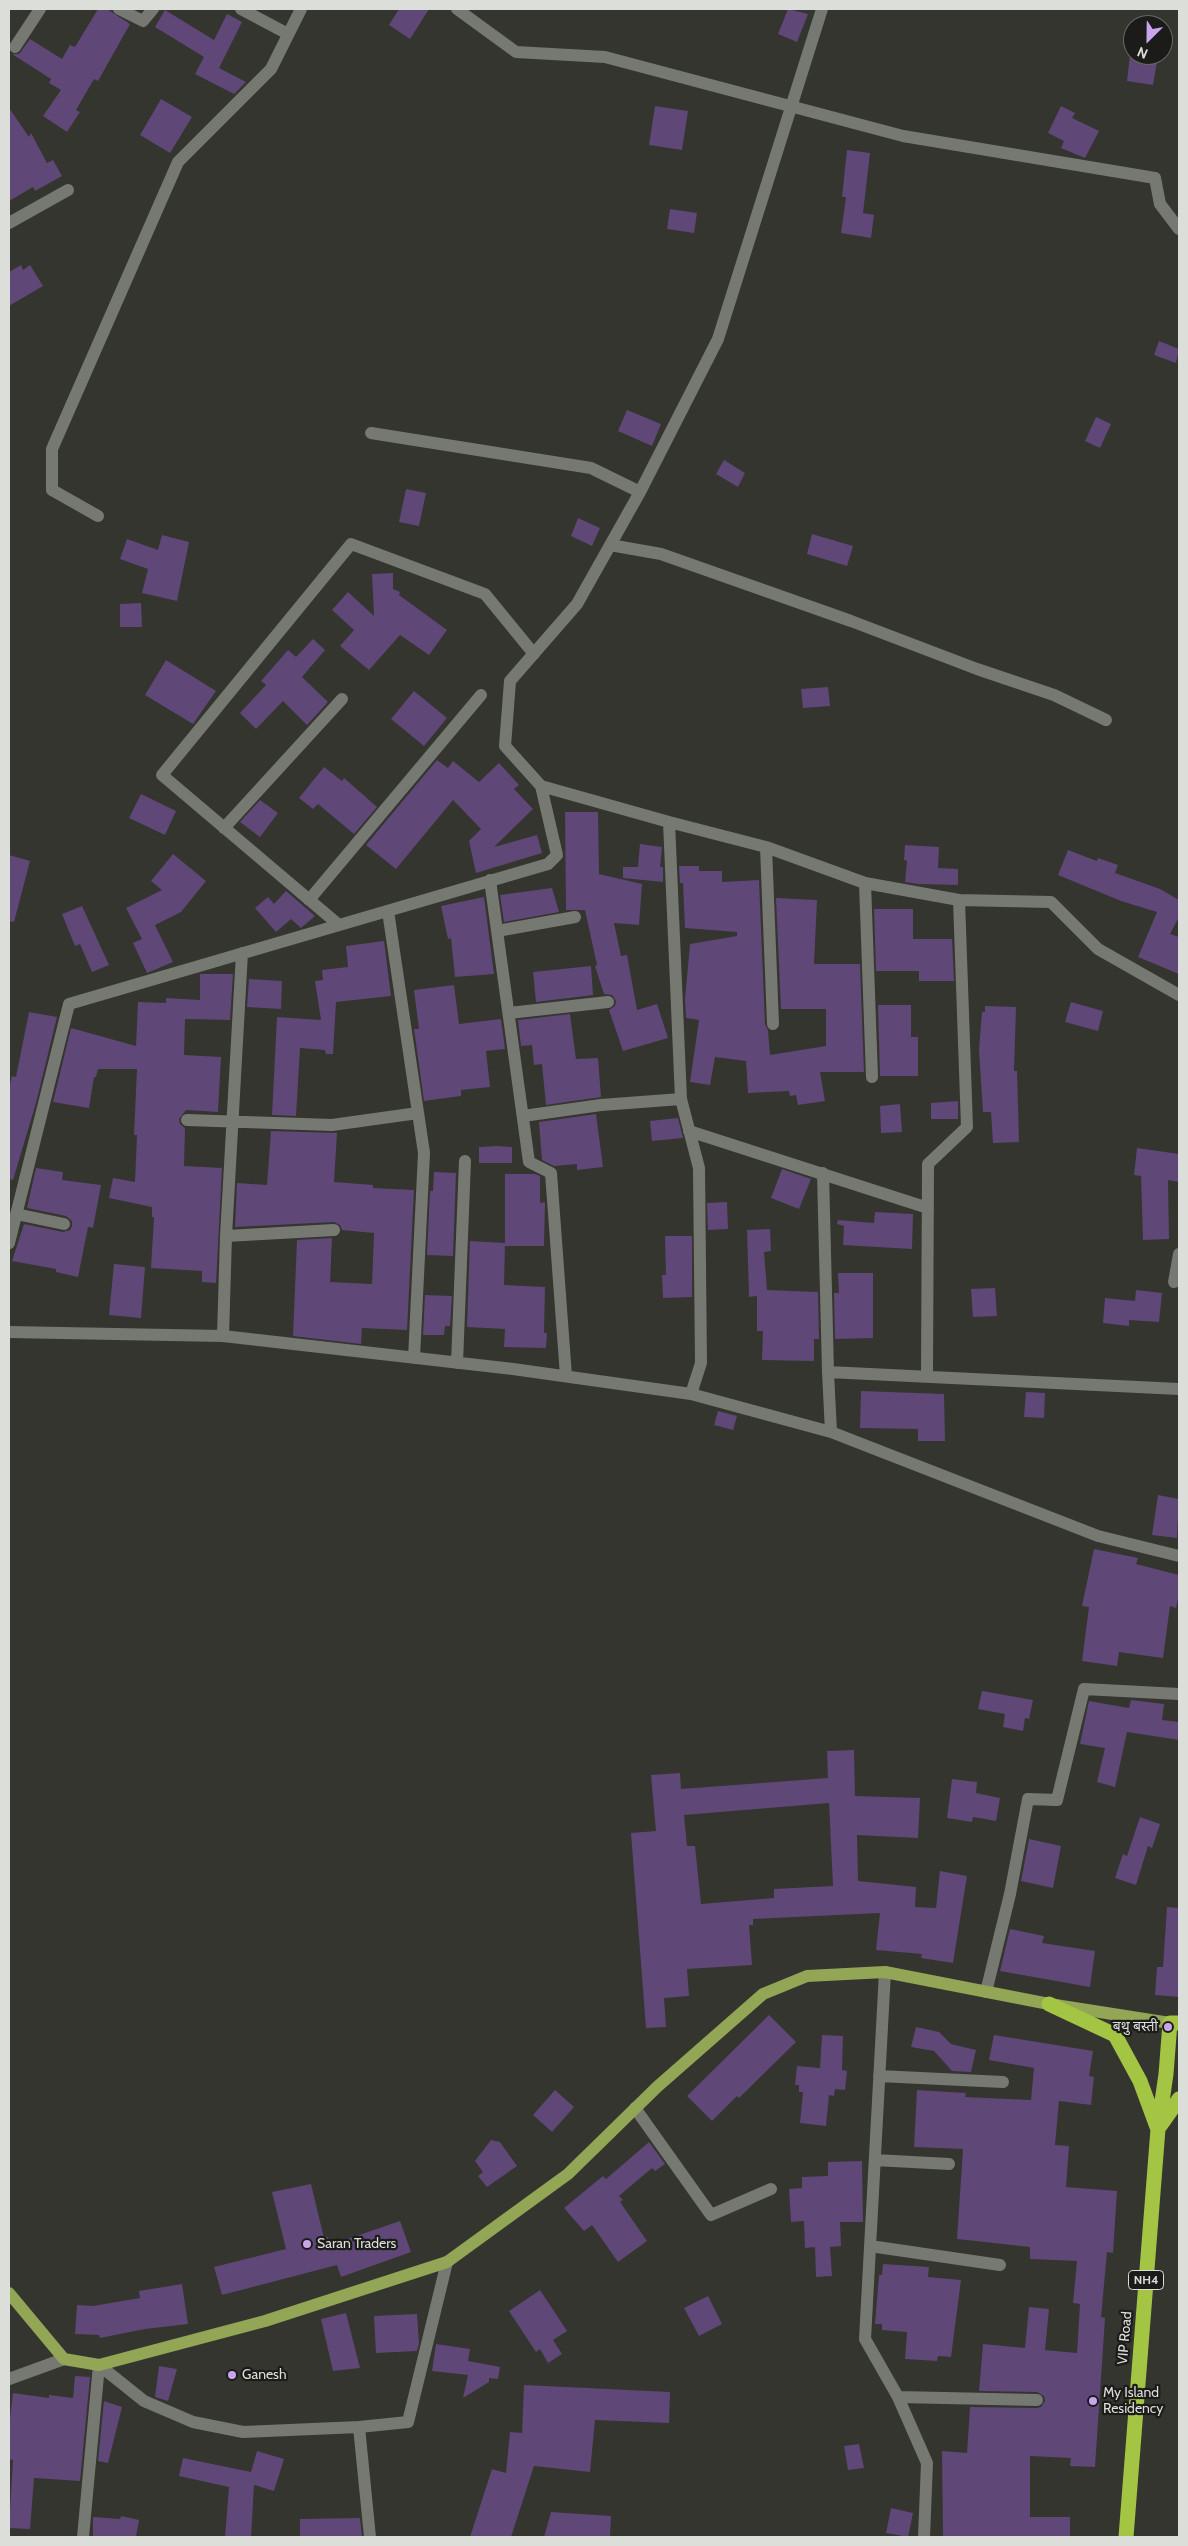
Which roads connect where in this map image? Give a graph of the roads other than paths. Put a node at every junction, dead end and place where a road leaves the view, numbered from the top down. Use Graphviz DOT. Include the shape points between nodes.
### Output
graph roads {
  1 [pos="40,9"];
  2 [pos="118,9"];
  3 [pos="153,9"];
  4 [pos="241,9"];
  5 [pos="300,9"];
  6 [pos="456,9"];
  7 [pos="822,9"];
  8 [pos="288,34"];
  9 [pos="15,47"];
  10 [pos="792,106"];
  11 [pos="68,190"];
  12 [pos="9,223"];
  13 [pos="1179,228"];
  14 [pos="371,433"];
  15 [pos="640,492"];
  16 [pos="98,516"];
  17 [pos="610,545"];
  18 [pos="534,654"];
  19 [pos="480,695"];
  20 [pos="342,699"];
  21 [pos="1106,720"];
  22 [pos="541,786"];
  23 [pos="670,822"];
  24 [pos="224,828"];
  25 [pos="766,847"];
  26 [pos="490,880"];
  27 [pos="866,884"];
  28 [pos="309,900"];
  29 [pos="959,900"];
  30 [pos="388,911"];
  31 [pos="576,917"];
  32 [pos="339,925"];
  33 [pos="497,931"];
  34 [pos="242,954"];
  35 [pos="1179,995"];
  36 [pos="608,1002"];
  37 [pos="509,1013"];
  38 [pos="773,1024"];
  39 [pos="872,1077"];
  40 [pos="681,1099"];
  41 [pos="418,1113"];
  42 [pos="523,1116"];
  43 [pos="186,1120"];
  44 [pos="234,1122"];
  45 [pos="689,1131"];
  46 [pos="465,1161"];
  47 [pos="823,1173"];
  48 [pos="928,1208"];
  49 [pos="16,1214"];
  50 [pos="64,1224"];
  51 [pos="334,1230"];
  52 [pos="226,1236"];
  53 [pos="9,1242"];
  54 [pos="1179,1254"];
  55 [pos="1174,1282"];
  56 [pos="9,1332"];
  57 [pos="223,1336"];
  58 [pos="414,1358"];
  59 [pos="457,1363"];
  60 [pos="828,1372"];
  61 [pos="566,1376"];
  62 [pos="927,1376"];
  63 [pos="1179,1389"];
  64 [pos="691,1394"];
  65 [pos="831,1432"];
  66 [pos="1179,1556"];
  67 [pos="1179,1694"];
  68 [pos="885,1972"];
  69 [pos="986,1992"];
  70 [pos="1049,2004"];
  71 [pos="1175,2023"];
  72 [pos="879,2076"];
  73 [pos="1003,2082"];
  74 [pos="1179,2099"];
  75 [pos="635,2108"];
  76 [pos="1158,2129"];
  77 [pos="875,2160"];
  78 [pos="949,2164"];
  79 [pos="771,2189"];
  80 [pos="870,2246"];
  81 [pos="447,2262"];
  82 [pos="1000,2265"];
  83 [pos="9,2293"];
  84 [pos="64,2358"];
  85 [pos="98,2365"];
  86 [pos="9,2379"];
  87 [pos="898,2397"];
  88 [pos="1037,2400"];
  89 [pos="359,2427"];
  90 [pos="83,2537"];
  91 [pos="370,2537"];
  92 [pos="924,2537"];
  93 [pos="1126,2537"];
  1 -- 9 [label="street"];
  2 -- 3 [label="street" via="143,21"];
  4 -- 8 [label="street"];
  5 -- 8 [label="street"];
  6 -- 10 [label="street" via="516,52 604,57"];
  7 -- 10 [label="street"];
  8 -- 16 [label="street" via="271,69 178,162 52,449 52,490"];
  10 -- 13 [label="street" via="903,136 1154,178 1160,204"];
  10 -- 15 [label="street" via="718,339"];
  11 -- 12 [label="street"];
  14 -- 15 [label="street" via="591,468"];
  15 -- 17 [label="street"];
  17 -- 18 [label="street" via="577,604"];
  17 -- 21 [label="street" via="661,554 851,621 977,669 1054,694"];
  18 -- 22 [label="street" via="510,681 505,746"];
  18 -- 24 [label="street" via="484,594 351,544 162,775"];
  19 -- 28 [label="street"];
  20 -- 24 [label="street"];
  22 -- 23 [label="street"];
  22 -- 26 [label="street" via="557,855 548,864"];
  23 -- 25 [label="street"];
  23 -- 40 [label="street"];
  24 -- 28 [label="street"];
  25 -- 27 [label="street"];
  25 -- 38 [label="street"];
  26 -- 30 [label="street"];
  26 -- 33 [label="street"];
  27 -- 29 [label="street"];
  27 -- 39 [label="street"];
  28 -- 32 [label="street"];
  29 -- 35 [label="street" via="1051,902 1098,949"];
  29 -- 48 [label="street" via="967,1127 928,1164"];
  30 -- 32 [label="street"];
  30 -- 41 [label="street"];
  31 -- 33 [label="street"];
  32 -- 34 [label="street"];
  33 -- 37 [label="street"];
  34 -- 44 [label="street"];
  34 -- 49 [label="street" via="69,1004"];
  36 -- 37 [label="street"];
  37 -- 42 [label="street"];
  40 -- 42 [label="street" via="601,1105"];
  40 -- 45 [label="street"];
  41 -- 44 [label="street" via="332,1125"];
  41 -- 58 [label="street" via="424,1154"];
  42 -- 61 [label="street" via="529,1162 551,1173"];
  43 -- 44 [label="street"];
  44 -- 52 [label="street"];
  45 -- 47 [label="street"];
  45 -- 64 [label="street" via="699,1168 701,1363"];
  46 -- 59 [label="street"];
  47 -- 48 [label="street"];
  47 -- 60 [label="street"];
  48 -- 62 [label="street"];
  49 -- 50 [label="street"];
  49 -- 53 [label="street"];
  51 -- 52 [label="street"];
  52 -- 57 [label="street"];
  54 -- 55 [label="street"];
  56 -- 57 [label="street"];
  57 -- 58 [label="street"];
  58 -- 59 [label="street"];
  59 -- 61 [label="street"];
  60 -- 62 [label="street"];
  60 -- 65 [label="street"];
  61 -- 64 [label="street"];
  62 -- 63 [label="street"];
  64 -- 65 [label="street"];
  65 -- 66 [label="street" via="1098,1536"];
  67 -- 69 [label="street" via="1084,1689 1058,1800 1028,1799 1010,1894"];
  68 -- 69 [label="main road"];
  68 -- 72 [label="street"];
  68 -- 75 [label="main road" via="807,1976 763,1994"];
  69 -- 70 [label="main road"];
  70 -- 71 [label="main road"];
  70 -- 76 [label="highway" via="1115,2035 1140,2081"];
  71 -- 76 [label="highway, VIP Road / NH4"];
  72 -- 73 [label="street"];
  72 -- 77 [label="street"];
  74 -- 76 [label="highway"];
  75 -- 79 [label="street" via="711,2215"];
  75 -- 81 [label="main road" via="568,2174"];
  76 -- 93 [label="highway, VIP Road / NH4"];
  77 -- 78 [label="street"];
  77 -- 80 [label="street"];
  80 -- 82 [label="street"];
  80 -- 87 [label="street" via="865,2339"];
  81 -- 85 [label="main road" via="265,2321"];
  81 -- 89 [label="street" via="408,2422"];
  83 -- 84 [label="main road"];
  84 -- 85 [label="main road"];
  84 -- 86 [label="street"];
  85 -- 89 [label="street" via="144,2401 193,2422 243,2432"];
  85 -- 90 [label="street"];
  87 -- 88 [label="street"];
  87 -- 92 [label="street" via="927,2463"];
  89 -- 91 [label="street"];
}
